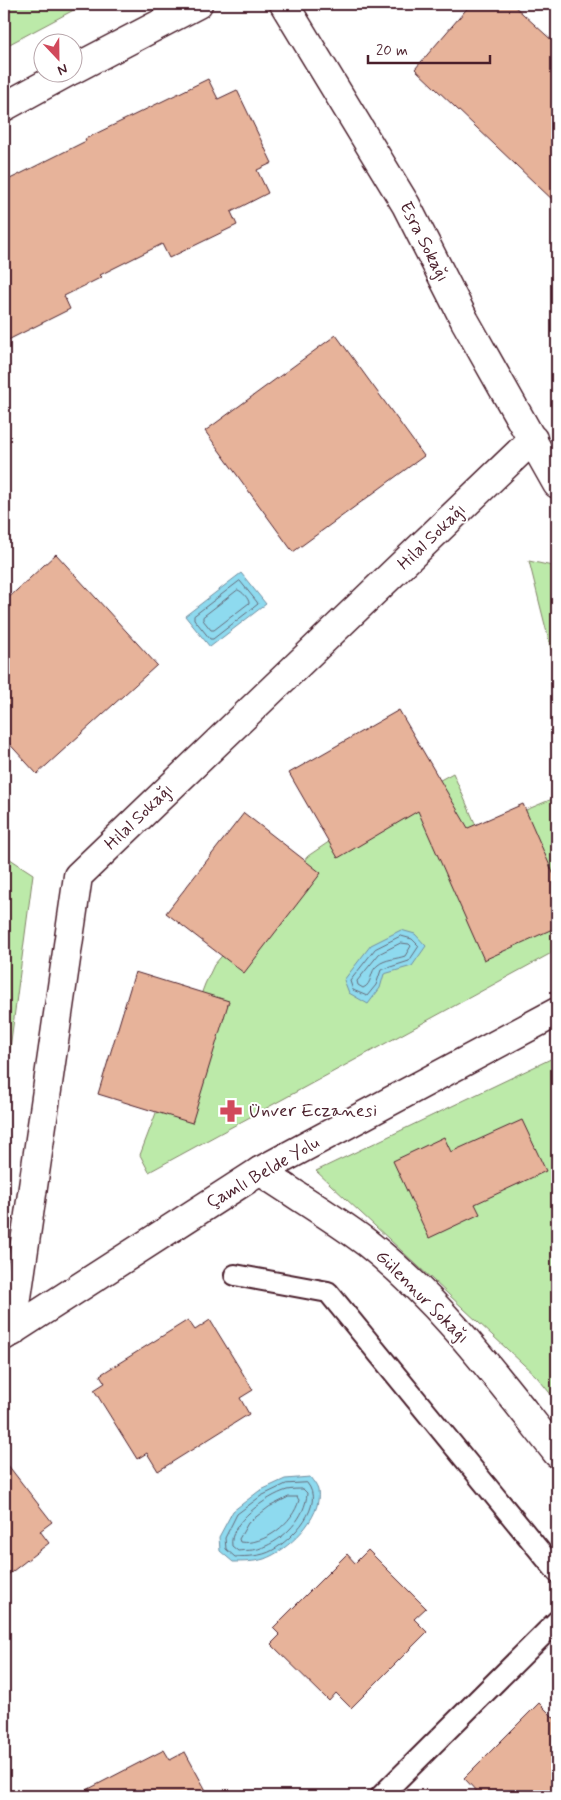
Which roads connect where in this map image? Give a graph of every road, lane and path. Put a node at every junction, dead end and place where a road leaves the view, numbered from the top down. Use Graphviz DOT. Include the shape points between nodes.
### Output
graph roads {
  1 [pos="198,4"];
  2 [pos="284,4"];
  3 [pos="82,65"];
  4 [pos="49,82"];
  5 [pos="4,106"];
  6 [pos="533,439"];
  7 [pos="557,484"];
  8 [pos="557,1012"];
  9 [pos="260,1171"];
  10 [pos="235,1275"];
  11 [pos="8,1334"];
  12 [pos="557,1453"];
  13 [pos="557,1572"];
  14 [pos="557,1621"];
  15 [pos="381,1796"];
  1 -- 3 [label="street"];
  2 -- 6 [label="street, Esra Sokağı" via="406,205 465,321"];
  4 -- 5 [label="street"];
  6 -- 7 [label="street, Esra Sokağı"];
  6 -- 11 [label="street, Hilal Sokağı" via="78,876"];
  8 -- 9 [label="street, Çamlı Belde Yolu"];
  9 -- 11 [label="street, Çamlı Belde Yolu"];
  9 -- 12 [label="street, Gülennur Sokağı" via="367,1243 421,1291 476,1351"];
  10 -- 13 [label="lane" via="328,1292"];
  14 -- 15 [label="lane"];
}
